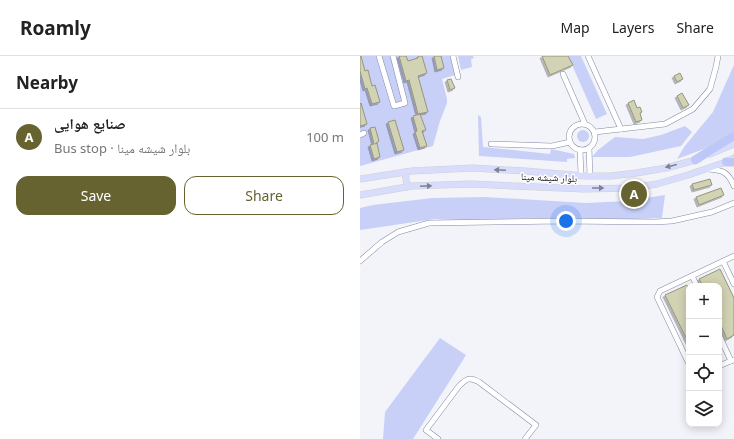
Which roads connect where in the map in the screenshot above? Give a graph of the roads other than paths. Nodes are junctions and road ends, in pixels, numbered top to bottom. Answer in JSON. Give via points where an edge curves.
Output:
{"nodes":[{"id":1,"x":379,"y":56,"type":"edge"},
{"id":2,"x":393,"y":56,"type":"edge"},
{"id":3,"x":453,"y":56,"type":"edge"},
{"id":4,"x":588,"y":56,"type":"edge"},
{"id":5,"x":718,"y":56,"type":"edge"},
{"id":6,"x":563,"y":74,"type":"dead end"},
{"id":7,"x":458,"y":77,"type":"dead end"},
{"id":8,"x":585,"y":124,"type":"junction"},
{"id":9,"x":621,"y":129,"type":"junction"},
{"id":10,"x":595,"y":132,"type":"junction"},
{"id":11,"x":734,"y":136,"type":"edge"},
{"id":12,"x":570,"y":142,"type":"junction"},
{"id":13,"x":491,"y":144,"type":"dead end"},
{"id":14,"x":734,"y":144,"type":"edge"},
{"id":15,"x":589,"y":148,"type":"junction"},
{"id":16,"x":580,"y":150,"type":"junction"},
{"id":17,"x":734,"y":158,"type":"edge"},
{"id":18,"x":695,"y":160,"type":"junction"},
{"id":19,"x":730,"y":162,"type":"edge"},
{"id":20,"x":707,"y":169,"type":"junction"},
{"id":21,"x":405,"y":172,"type":"junction"},
{"id":22,"x":581,"y":175,"type":"junction"},
{"id":23,"x":590,"y":176,"type":"junction"},
{"id":24,"x":360,"y":179,"type":"edge"},
{"id":25,"x":734,"y":186,"type":"edge"},
{"id":26,"x":407,"y":187,"type":"junction"},
{"id":27,"x":360,"y":195,"type":"edge"},
{"id":28,"x":734,"y":203,"type":"edge"},
{"id":29,"x":734,"y":256,"type":"edge"},
{"id":30,"x":360,"y":261,"type":"edge"},
{"id":31,"x":723,"y":261,"type":"junction"},
{"id":32,"x":692,"y":276,"type":"junction"},
{"id":33,"x":696,"y":283,"type":"edge"},
{"id":34,"x":734,"y":284,"type":"edge"},
{"id":35,"x":722,"y":340,"type":"edge"},
{"id":36,"x":686,"y":358,"type":"edge"},
{"id":37,"x":733,"y":360,"type":"edge"},
{"id":38,"x":722,"y":365,"type":"edge"},
{"id":39,"x":438,"y":439,"type":"edge"},
{"id":40,"x":525,"y":439,"type":"edge"}],
"edges":[{"from":1,"to":2,"type":"street","via":[[394,106],[405,103]]},
{"from":3,"to":7,"type":"street"},
{"from":4,"to":9,"type":"street"},
{"from":5,"to":9,"type":"street","via":[[710,89],[693,109],[665,124]]},
{"from":6,"to":8,"type":"street"},
{"from":8,"to":10,"type":"street"},
{"from":8,"to":12,"type":"street","via":[[577,125],[571,130]]},
{"from":9,"to":10,"type":"street"},
{"from":10,"to":15,"type":"street","via":[[595,141]]},
{"from":11,"to":18,"type":"highway"},
{"from":12,"to":13,"type":"street","via":[[552,146]]},
{"from":12,"to":16,"type":"street"},
{"from":14,"to":18,"type":"main road","name":"بلوار شیشه مینا"},
{"from":15,"to":16,"type":"street"},
{"from":15,"to":23,"type":"street"},
{"from":16,"to":22,"type":"street"},
{"from":17,"to":19,"type":"main road","name":"بلوار شیشه مینا"},
{"from":18,"to":23,"type":"main road","name":"بلوار شیشه مینا","one_way":true,"via":[[636,174]]},
{"from":19,"to":20,"type":"main road","name":"بلوار شیشه مینا"},
{"from":20,"to":25,"type":"street","via":[[724,171]]},
{"from":26,"to":20,"type":"main road","name":"بلوار شیشه مینا","one_way":true,"via":[[471,184],[631,188],[657,184]]},
{"from":22,"to":21,"type":"main road","name":"بلوار شیشه مینا","one_way":true,"via":[[473,168]]},
{"from":21,"to":24,"type":"main road","name":"بلوار شیشه مینا"},
{"from":21,"to":26,"type":"main road"},
{"from":22,"to":23,"type":"main road","name":"بلوار شیشه مینا"},
{"from":26,"to":27,"type":"main road","name":"بلوار شیشه مینا"},
{"from":28,"to":30,"type":"street","via":[[712,212],[655,222],[429,223],[398,232]]},
{"from":29,"to":31,"type":"street"},
{"from":31,"to":32,"type":"street"},
{"from":31,"to":34,"type":"street"},
{"from":32,"to":33,"type":"street"},
{"from":32,"to":36,"type":"street","via":[[660,290],[657,297]]},
{"from":35,"to":37,"type":"street"},
{"from":37,"to":38,"type":"street"},
{"from":39,"to":40,"type":"street","via":[[426,430],[459,386],[465,380],[473,378],[536,425]]}]}
